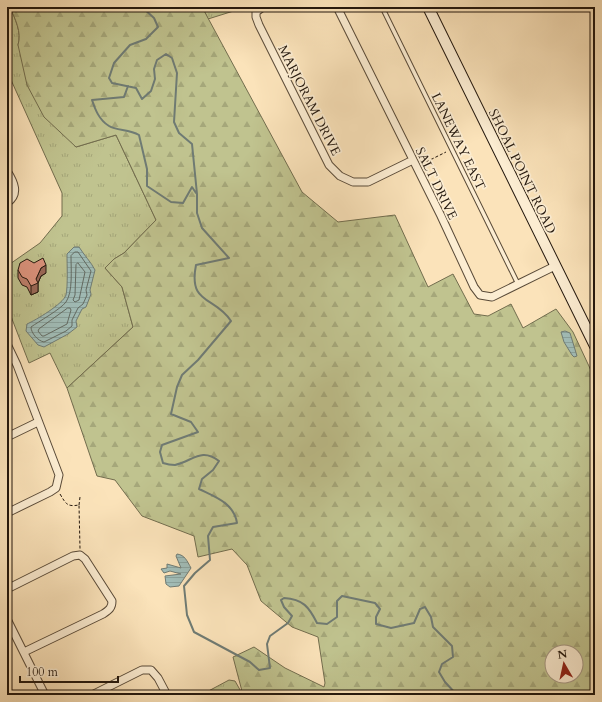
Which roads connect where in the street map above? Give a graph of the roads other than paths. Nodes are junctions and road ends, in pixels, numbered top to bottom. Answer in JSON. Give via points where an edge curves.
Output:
{"nodes":[{"id":1,"x":263,"y":7,"type":"edge"},
{"id":2,"x":337,"y":7,"type":"edge"},
{"id":3,"x":382,"y":7,"type":"edge"},
{"id":4,"x":428,"y":7,"type":"edge"},
{"id":5,"x":412,"y":160,"type":"junction"},
{"id":6,"x":7,"y":170,"type":"edge"},
{"id":7,"x":7,"y":204,"type":"edge"},
{"id":8,"x":555,"y":266,"type":"junction"},
{"id":9,"x":518,"y":284,"type":"junction"},
{"id":10,"x":7,"y":344,"type":"edge"},
{"id":11,"x":595,"y":346,"type":"edge"},
{"id":12,"x":38,"y":422,"type":"junction"},
{"id":13,"x":7,"y":437,"type":"edge"},
{"id":14,"x":7,"y":513,"type":"edge"},
{"id":15,"x":7,"y":589,"type":"edge"},
{"id":16,"x":7,"y":619,"type":"edge"},
{"id":17,"x":24,"y":652,"type":"junction"},
{"id":18,"x":45,"y":695,"type":"edge"},
{"id":19,"x":92,"y":695,"type":"edge"},
{"id":20,"x":167,"y":695,"type":"edge"}],
"edges":[{"from":1,"to":5,"type":"street","name":"MARJORAM DRIVE","via":[[256,12],[259,25],[329,164],[340,176],[353,182],[368,182]]},
{"from":2,"to":5,"type":"street","name":"SALT DRIVE"},
{"from":3,"to":9,"type":"lane","name":"LANEWAY EAST"},
{"from":4,"to":8,"type":"street","name":"SHOAL POINT ROAD"},
{"from":5,"to":9,"type":"street","name":"SALT DRIVE","via":[[480,295],[492,297]]},
{"from":6,"to":7,"type":"street","via":[[14,183],[15,195]]},
{"from":8,"to":9,"type":"street","name":"SALT DRIVE"},
{"from":8,"to":11,"type":"street","name":"SHOAL POINT ROAD"},
{"from":10,"to":12,"type":"street"},
{"from":12,"to":13,"type":"street"},
{"from":12,"to":14,"type":"street","via":[[59,475],[56,488]]},
{"from":15,"to":17,"type":"street","via":[[73,556],[80,555],[112,600],[112,606],[103,614]]},
{"from":16,"to":17,"type":"street"},
{"from":17,"to":18,"type":"street"},
{"from":19,"to":20,"type":"street","via":[[142,670],[151,670]]}]}
